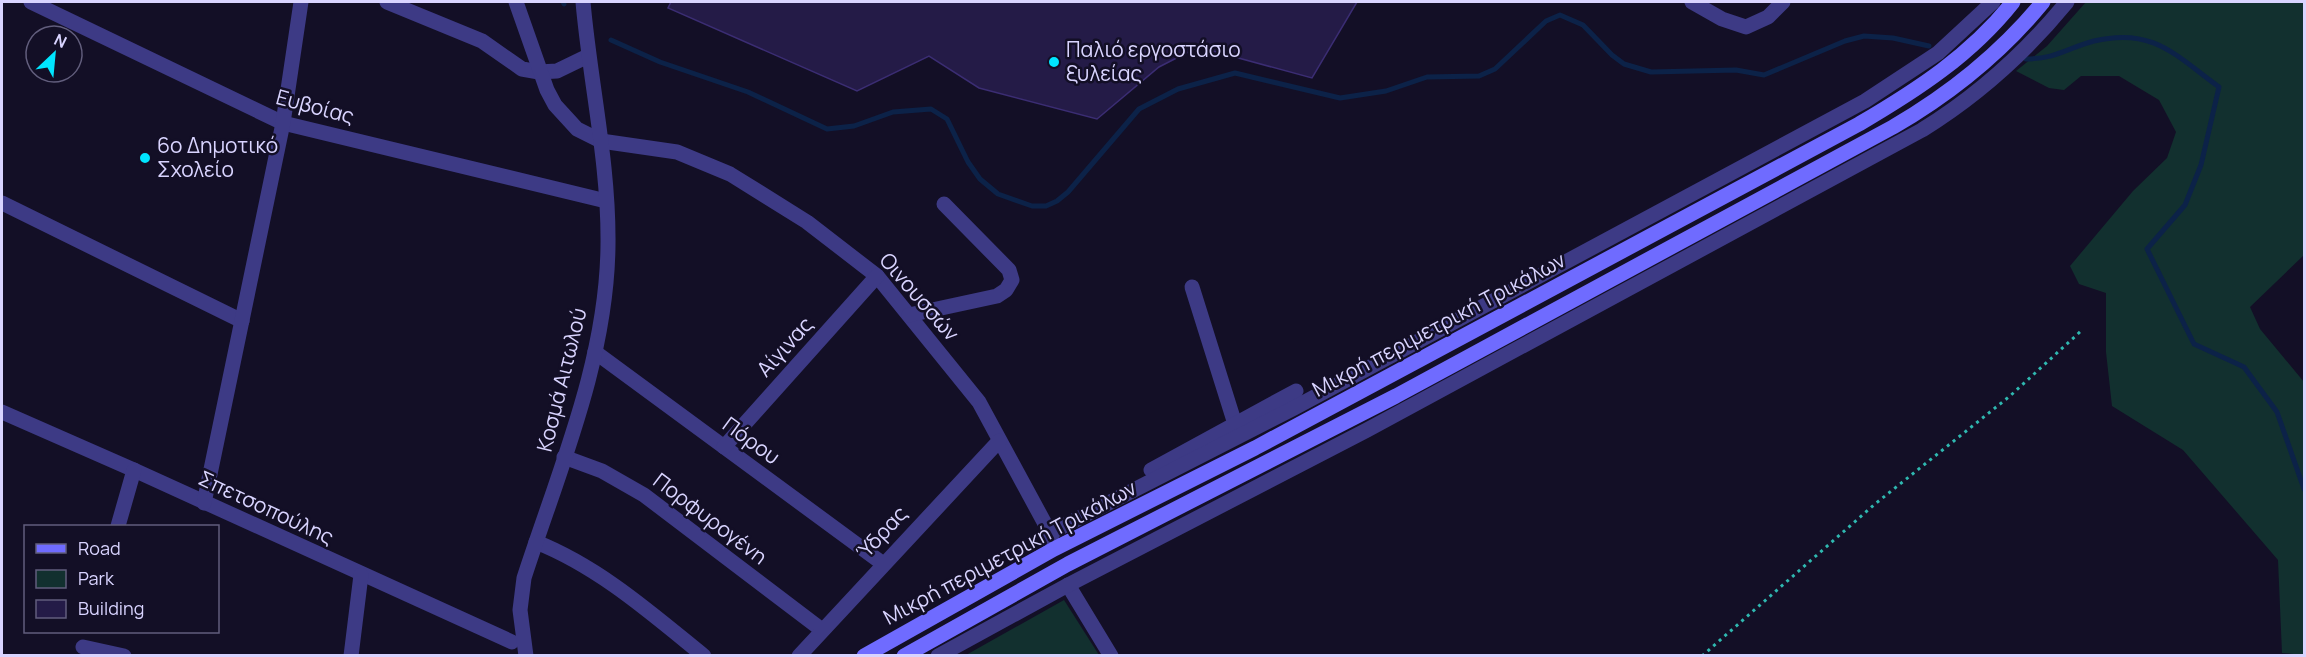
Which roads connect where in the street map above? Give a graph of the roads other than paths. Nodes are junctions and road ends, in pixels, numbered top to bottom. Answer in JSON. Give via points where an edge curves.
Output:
{"nodes":[{"id":1,"x":31,"y":2,"type":"edge"},
{"id":2,"x":301,"y":2,"type":"edge"},
{"id":3,"x":387,"y":2,"type":"edge"},
{"id":4,"x":516,"y":2,"type":"edge"},
{"id":5,"x":583,"y":2,"type":"edge"},
{"id":6,"x":1692,"y":2,"type":"edge"},
{"id":7,"x":1783,"y":2,"type":"edge"},
{"id":8,"x":1993,"y":2,"type":"edge"},
{"id":9,"x":2013,"y":2,"type":"edge"},
{"id":10,"x":2043,"y":2,"type":"edge"},
{"id":11,"x":2067,"y":2,"type":"edge"},
{"id":12,"x":588,"y":56,"type":"junction"},
{"id":13,"x":539,"y":72,"type":"junction"},
{"id":14,"x":283,"y":123,"type":"junction"},
{"id":15,"x":601,"y":141,"type":"junction"},
{"id":16,"x":606,"y":201,"type":"junction"},
{"id":17,"x":2,"y":203,"type":"edge"},
{"id":18,"x":944,"y":204,"type":"dead end"},
{"id":19,"x":877,"y":276,"type":"junction"},
{"id":20,"x":1192,"y":287,"type":"dead end"},
{"id":21,"x":909,"y":315,"type":"junction"},
{"id":22,"x":242,"y":321,"type":"junction"},
{"id":23,"x":595,"y":352,"type":"junction"},
{"id":24,"x":1296,"y":391,"type":"dead end"},
{"id":25,"x":2,"y":416,"type":"edge"},
{"id":26,"x":1235,"y":424,"type":"junction"},
{"id":27,"x":999,"y":441,"type":"junction"},
{"id":28,"x":724,"y":447,"type":"junction"},
{"id":29,"x":564,"y":457,"type":"junction"},
{"id":30,"x":134,"y":470,"type":"junction"},
{"id":31,"x":204,"y":503,"type":"junction"},
{"id":32,"x":118,"y":525,"type":"edge"},
{"id":33,"x":1049,"y":529,"type":"junction"},
{"id":34,"x":536,"y":542,"type":"junction"},
{"id":35,"x":1054,"y":549,"type":"junction"},
{"id":36,"x":882,"y":563,"type":"junction"},
{"id":37,"x":361,"y":575,"type":"junction"},
{"id":38,"x":1068,"y":585,"type":"junction"},
{"id":39,"x":822,"y":630,"type":"junction"},
{"id":40,"x":87,"y":633,"type":"edge"},
{"id":41,"x":515,"y":644,"type":"edge"},
{"id":42,"x":82,"y":651,"type":"edge"},
{"id":43,"x":124,"y":656,"type":"edge"},
{"id":44,"x":351,"y":656,"type":"edge"},
{"id":45,"x":526,"y":656,"type":"edge"},
{"id":46,"x":705,"y":656,"type":"edge"},
{"id":47,"x":799,"y":656,"type":"edge"},
{"id":48,"x":864,"y":656,"type":"edge"},
{"id":49,"x":904,"y":656,"type":"edge"},
{"id":50,"x":938,"y":656,"type":"edge"},
{"id":51,"x":1112,"y":656,"type":"edge"}],
"edges":[{"from":1,"to":14,"type":"street","name":"Ευβοίας"},
{"from":2,"to":14,"type":"street"},
{"from":3,"to":13,"type":"street","via":[[482,40],[522,69]]},
{"from":4,"to":13,"type":"street"},
{"from":5,"to":12,"type":"street","name":"Κοσμά Αιτωλού"},
{"from":6,"to":7,"type":"street","via":[[1746,27],[1768,17]]},
{"from":8,"to":33,"type":"street","via":[[1938,53],[1872,97],[1294,408]]},
{"from":9,"to":35,"type":"main road","name":"Μικρή περιμετρική Τρικάλων","via":[[1985,34],[1942,71],[1867,119],[1255,448]]},
{"from":10,"to":49,"type":"main road","name":"Μικρή περιμετρική Τρικάλων","via":[[2010,40],[1972,73],[1901,122],[1396,396],[1068,564]]},
{"from":11,"to":38,"type":"street","via":[[1999,72],[1922,130],[1367,430]]},
{"from":12,"to":13,"type":"street","via":[[557,71]]},
{"from":12,"to":15,"type":"street","name":"Κοσμά Αιτωλού"},
{"from":13,"to":15,"type":"street","via":[[555,105],[570,122]]},
{"from":14,"to":16,"type":"street","name":"Ευβοίας"},
{"from":14,"to":22,"type":"street"},
{"from":15,"to":16,"type":"street","name":"Κοσμά Αιτωλού"},
{"from":15,"to":19,"type":"street","name":"Οινουσσών","via":[[677,152],[730,174],[807,222]]},
{"from":16,"to":23,"type":"street","name":"Κοσμά Αιτωλού","via":[[608,245]]},
{"from":17,"to":22,"type":"street"},
{"from":18,"to":21,"type":"street","via":[[1010,270],[1010,286],[998,296]]},
{"from":19,"to":21,"type":"street","name":"Οινουσσών"},
{"from":19,"to":28,"type":"street","name":"Αίγινας"},
{"from":20,"to":26,"type":"street"},
{"from":21,"to":27,"type":"street","name":"Οινουσσών","via":[[979,402]]},
{"from":22,"to":31,"type":"street"},
{"from":23,"to":28,"type":"street","name":"Πόρου"},
{"from":23,"to":29,"type":"street","name":"Κοσμά Αιτωλού"},
{"from":24,"to":26,"type":"street"},
{"from":25,"to":30,"type":"street","name":"Σπετσοπούλης"},
{"from":26,"to":33,"type":"street"},
{"from":27,"to":33,"type":"street","name":"Οινουσσών"},
{"from":27,"to":36,"type":"street","name":"Ύδρας"},
{"from":28,"to":36,"type":"street","name":"Πόρου"},
{"from":29,"to":34,"type":"street","name":"Κοσμά Αιτωλού"},
{"from":29,"to":39,"type":"street","name":"Πορφυρογένη","via":[[602,471],[644,495]]},
{"from":30,"to":31,"type":"street","name":"Σπετσοπούλης"},
{"from":30,"to":32,"type":"street"},
{"from":31,"to":37,"type":"street","name":"Σπετσοπούλης"},
{"from":33,"to":35,"type":"street","name":"Οινουσσών"},
{"from":34,"to":41,"type":"street","name":"Κοσμά Αιτωλού","via":[[521,594]]},
{"from":34,"to":46,"type":"street","via":[[600,575]]},
{"from":35,"to":48,"type":"main road","name":"Μικρή περιμετρική Τρικάλων"},
{"from":36,"to":39,"type":"street","name":"Ύδρας"},
{"from":37,"to":41,"type":"street","name":"Σπετσοπούλης"},
{"from":37,"to":44,"type":"street"},
{"from":38,"to":50,"type":"street"},
{"from":38,"to":51,"type":"street"},
{"from":39,"to":47,"type":"street","name":"Ύδρας"},
{"from":40,"to":42,"type":"street"},
{"from":41,"to":45,"type":"street","name":"Κοσμά Αιτωλού"},
{"from":42,"to":43,"type":"street"}]}
